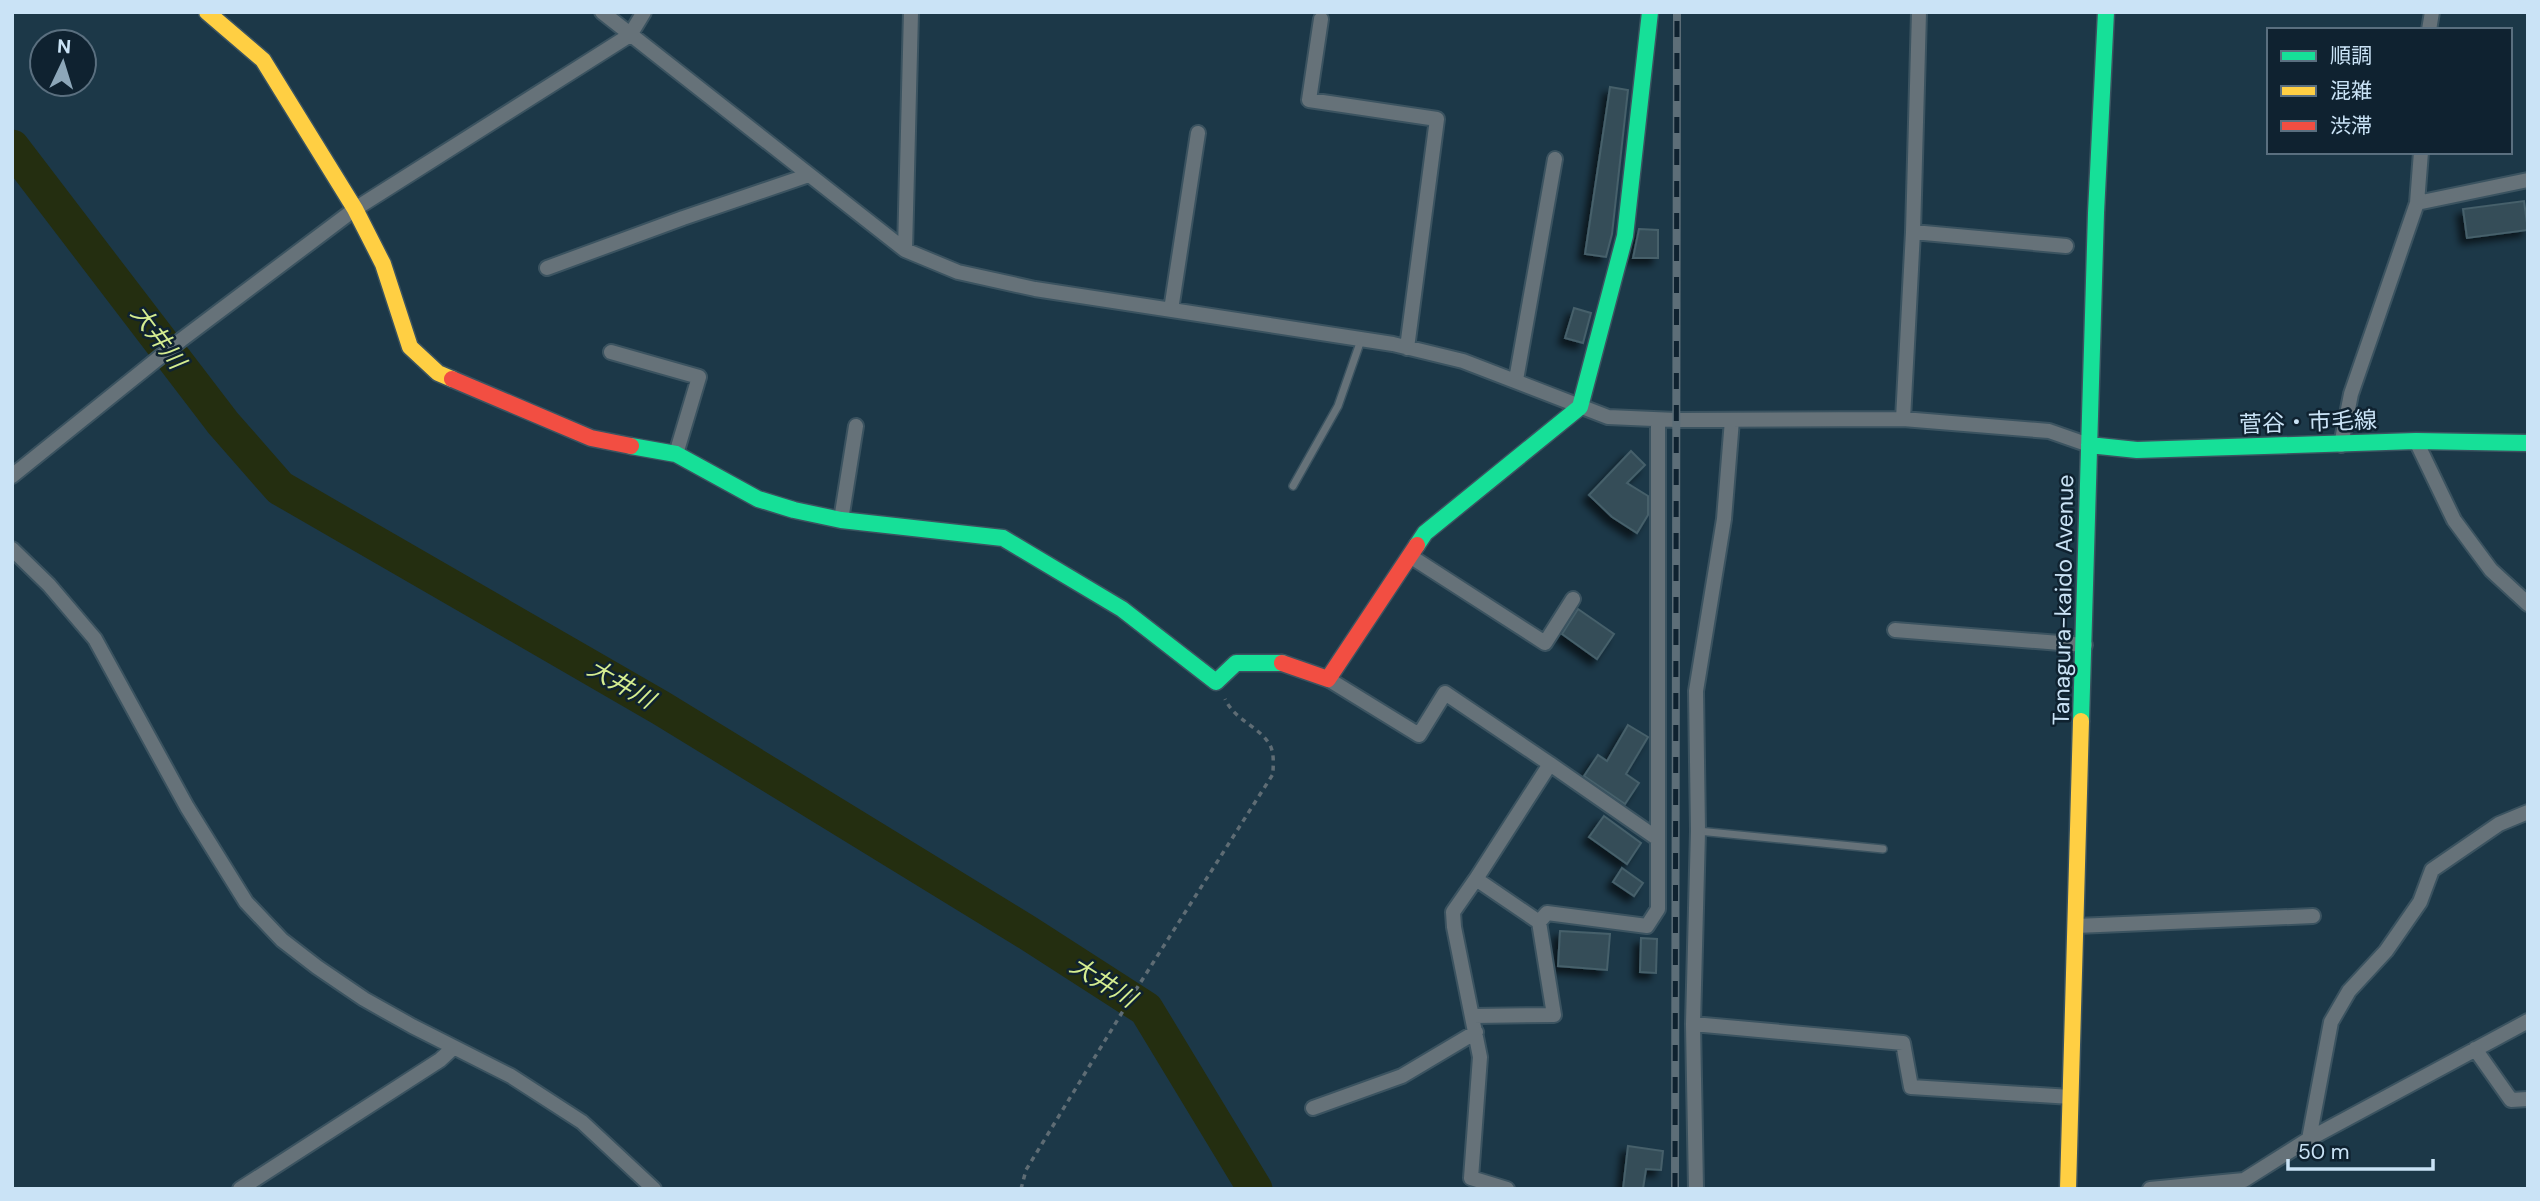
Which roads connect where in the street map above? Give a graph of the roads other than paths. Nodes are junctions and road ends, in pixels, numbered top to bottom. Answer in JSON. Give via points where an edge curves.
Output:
{"nodes":[{"id":1,"x":207,"y":12,"type":"edge"},
{"id":2,"x":602,"y":12,"type":"edge"},
{"id":3,"x":644,"y":12,"type":"edge"},
{"id":4,"x":911,"y":12,"type":"edge"},
{"id":5,"x":1650,"y":12,"type":"edge"},
{"id":6,"x":1919,"y":12,"type":"edge"},
{"id":7,"x":2106,"y":12,"type":"edge"},
{"id":8,"x":1321,"y":19,"type":"dead end"},
{"id":9,"x":630,"y":35,"type":"junction"},
{"id":10,"x":1198,"y":133,"type":"dead end"},
{"id":11,"x":2421,"y":154,"type":"edge"},
{"id":12,"x":1555,"y":159,"type":"dead end"},
{"id":13,"x":809,"y":175,"type":"junction"},
{"id":14,"x":2528,"y":180,"type":"edge"},
{"id":15,"x":2417,"y":204,"type":"junction"},
{"id":16,"x":355,"y":209,"type":"junction"},
{"id":17,"x":1913,"y":232,"type":"junction"},
{"id":18,"x":2066,"y":246,"type":"dead end"},
{"id":19,"x":905,"y":250,"type":"junction"},
{"id":20,"x":547,"y":268,"type":"dead end"},
{"id":21,"x":1171,"y":310,"type":"junction"},
{"id":22,"x":1361,"y":340,"type":"junction"},
{"id":23,"x":1407,"y":348,"type":"junction"},
{"id":24,"x":611,"y":352,"type":"dead end"},
{"id":25,"x":1516,"y":380,"type":"junction"},
{"id":26,"x":1580,"y":407,"type":"junction"},
{"id":27,"x":1658,"y":419,"type":"junction"},
{"id":28,"x":1903,"y":419,"type":"junction"},
{"id":29,"x":1732,"y":420,"type":"junction"},
{"id":30,"x":856,"y":426,"type":"dead end"},
{"id":31,"x":2416,"y":441,"type":"junction"},
{"id":32,"x":2528,"y":443,"type":"edge"},
{"id":33,"x":2089,"y":444,"type":"junction"},
{"id":34,"x":2341,"y":445,"type":"junction"},
{"id":35,"x":676,"y":454,"type":"junction"},
{"id":36,"x":12,"y":476,"type":"edge"},
{"id":37,"x":1293,"y":486,"type":"dead end"},
{"id":38,"x":841,"y":520,"type":"junction"},
{"id":39,"x":12,"y":549,"type":"edge"},
{"id":40,"x":1410,"y":556,"type":"junction"},
{"id":41,"x":1573,"y":599,"type":"dead end"},
{"id":42,"x":2528,"y":604,"type":"edge"},
{"id":43,"x":1895,"y":630,"type":"dead end"},
{"id":44,"x":2085,"y":645,"type":"junction"},
{"id":45,"x":1328,"y":679,"type":"junction"},
{"id":46,"x":1550,"y":764,"type":"junction"},
{"id":47,"x":2528,"y":812,"type":"edge"},
{"id":48,"x":1698,"y":831,"type":"junction"},
{"id":49,"x":1658,"y":839,"type":"junction"},
{"id":50,"x":1883,"y":849,"type":"dead end"},
{"id":51,"x":1476,"y":880,"type":"junction"},
{"id":52,"x":2313,"y":916,"type":"dead end"},
{"id":53,"x":1539,"y":922,"type":"junction"},
{"id":54,"x":2077,"y":926,"type":"junction"},
{"id":55,"x":1473,"y":1016,"type":"junction"},
{"id":56,"x":2528,"y":1021,"type":"edge"},
{"id":57,"x":1693,"y":1024,"type":"junction"},
{"id":58,"x":1476,"y":1031,"type":"junction"},
{"id":59,"x":453,"y":1048,"type":"junction"},
{"id":60,"x":2475,"y":1049,"type":"junction"},
{"id":61,"x":2071,"y":1097,"type":"junction"},
{"id":62,"x":2528,"y":1099,"type":"edge"},
{"id":63,"x":1313,"y":1108,"type":"dead end"},
{"id":64,"x":2309,"y":1139,"type":"junction"},
{"id":65,"x":240,"y":1189,"type":"edge"},
{"id":66,"x":654,"y":1189,"type":"edge"},
{"id":67,"x":1507,"y":1189,"type":"edge"},
{"id":68,"x":1696,"y":1189,"type":"edge"},
{"id":69,"x":2068,"y":1189,"type":"edge"},
{"id":70,"x":2150,"y":1189,"type":"edge"}],
"edges":[{"from":1,"to":16,"type":"street","via":[[263,60]]},
{"from":2,"to":9,"type":"street"},
{"from":3,"to":9,"type":"street"},
{"from":4,"to":19,"type":"street"},
{"from":5,"to":26,"type":"street","via":[[1625,236]]},
{"from":6,"to":17,"type":"street"},
{"from":7,"to":33,"type":"street","name":"Tanagura-kaido Avenue"},
{"from":8,"to":23,"type":"street","via":[[1309,100],[1437,119]]},
{"from":9,"to":13,"type":"street"},
{"from":9,"to":16,"type":"street"},
{"from":10,"to":21,"type":"street"},
{"from":11,"to":15,"type":"street"},
{"from":12,"to":25,"type":"street"},
{"from":13,"to":19,"type":"street"},
{"from":13,"to":20,"type":"street"},
{"from":14,"to":15,"type":"street"},
{"from":15,"to":34,"type":"street","via":[[2351,394]]},
{"from":16,"to":35,"type":"street","via":[[383,264],[410,347],[438,373],[592,438]]},
{"from":16,"to":36,"type":"street","via":[[181,340]]},
{"from":17,"to":18,"type":"street"},
{"from":17,"to":28,"type":"street"},
{"from":19,"to":21,"type":"street","via":[[958,272]]},
{"from":21,"to":22,"type":"street"},
{"from":22,"to":23,"type":"street"},
{"from":22,"to":37,"type":"lane","via":[[1338,406]]},
{"from":23,"to":25,"type":"street","via":[[1463,360]]},
{"from":24,"to":35,"type":"street","via":[[699,377]]},
{"from":25,"to":26,"type":"street"},
{"from":26,"to":27,"type":"street","via":[[1608,417]]},
{"from":26,"to":40,"type":"street","via":[[1425,533]]},
{"from":27,"to":29,"type":"street"},
{"from":27,"to":49,"type":"street"},
{"from":28,"to":29,"type":"street"},
{"from":28,"to":33,"type":"street","via":[[2049,431]]},
{"from":29,"to":48,"type":"street","via":[[1724,519],[1696,691]]},
{"from":30,"to":38,"type":"street"},
{"from":31,"to":32,"type":"street","name":"菅谷・市毛線"},
{"from":31,"to":34,"type":"street","name":"菅谷・市毛線"},
{"from":31,"to":42,"type":"street","via":[[2454,520],[2491,570]]},
{"from":33,"to":34,"type":"street","name":"菅谷・市毛線","via":[[2137,450]]},
{"from":33,"to":44,"type":"street","name":"Tanagura-kaido Avenue"},
{"from":35,"to":38,"type":"street","via":[[758,499]]},
{"from":38,"to":45,"type":"street","via":[[1003,538],[1122,610],[1216,682],[1236,663],[1278,662]]},
{"from":39,"to":59,"type":"street","via":[[95,639],[187,807],[246,902],[282,940],[317,967]]},
{"from":40,"to":41,"type":"street","via":[[1545,643]]},
{"from":40,"to":45,"type":"street"},
{"from":43,"to":44,"type":"street"},
{"from":44,"to":54,"type":"street","name":"Tanagura-kaido Avenue"},
{"from":45,"to":46,"type":"street","via":[[1419,735],[1445,693]]},
{"from":46,"to":49,"type":"street"},
{"from":46,"to":51,"type":"street"},
{"from":47,"to":64,"type":"street","via":[[2499,824],[2432,870],[2420,902],[2349,991],[2331,1023]]},
{"from":48,"to":50,"type":"lane"},
{"from":48,"to":57,"type":"street"},
{"from":49,"to":53,"type":"street","via":[[1658,909],[1647,926],[1547,913]]},
{"from":51,"to":53,"type":"street"},
{"from":51,"to":55,"type":"street","via":[[1453,912]]},
{"from":52,"to":54,"type":"street"},
{"from":53,"to":55,"type":"street","via":[[1554,1015]]},
{"from":54,"to":61,"type":"street","name":"Tanagura-kaido Avenue"},
{"from":55,"to":58,"type":"street"},
{"from":56,"to":60,"type":"street"},
{"from":57,"to":61,"type":"street","via":[[1903,1043],[1911,1087]]},
{"from":57,"to":68,"type":"street"},
{"from":58,"to":63,"type":"street","via":[[1402,1076]]},
{"from":58,"to":67,"type":"street","via":[[1480,1057],[1471,1178]]},
{"from":59,"to":65,"type":"street"},
{"from":59,"to":66,"type":"street","via":[[511,1076],[582,1122]]},
{"from":60,"to":62,"type":"street","via":[[2511,1100]]},
{"from":60,"to":64,"type":"street"},
{"from":61,"to":69,"type":"street","name":"Tanagura-kaido Avenue"},
{"from":64,"to":70,"type":"street","via":[[2244,1180]]}]}
